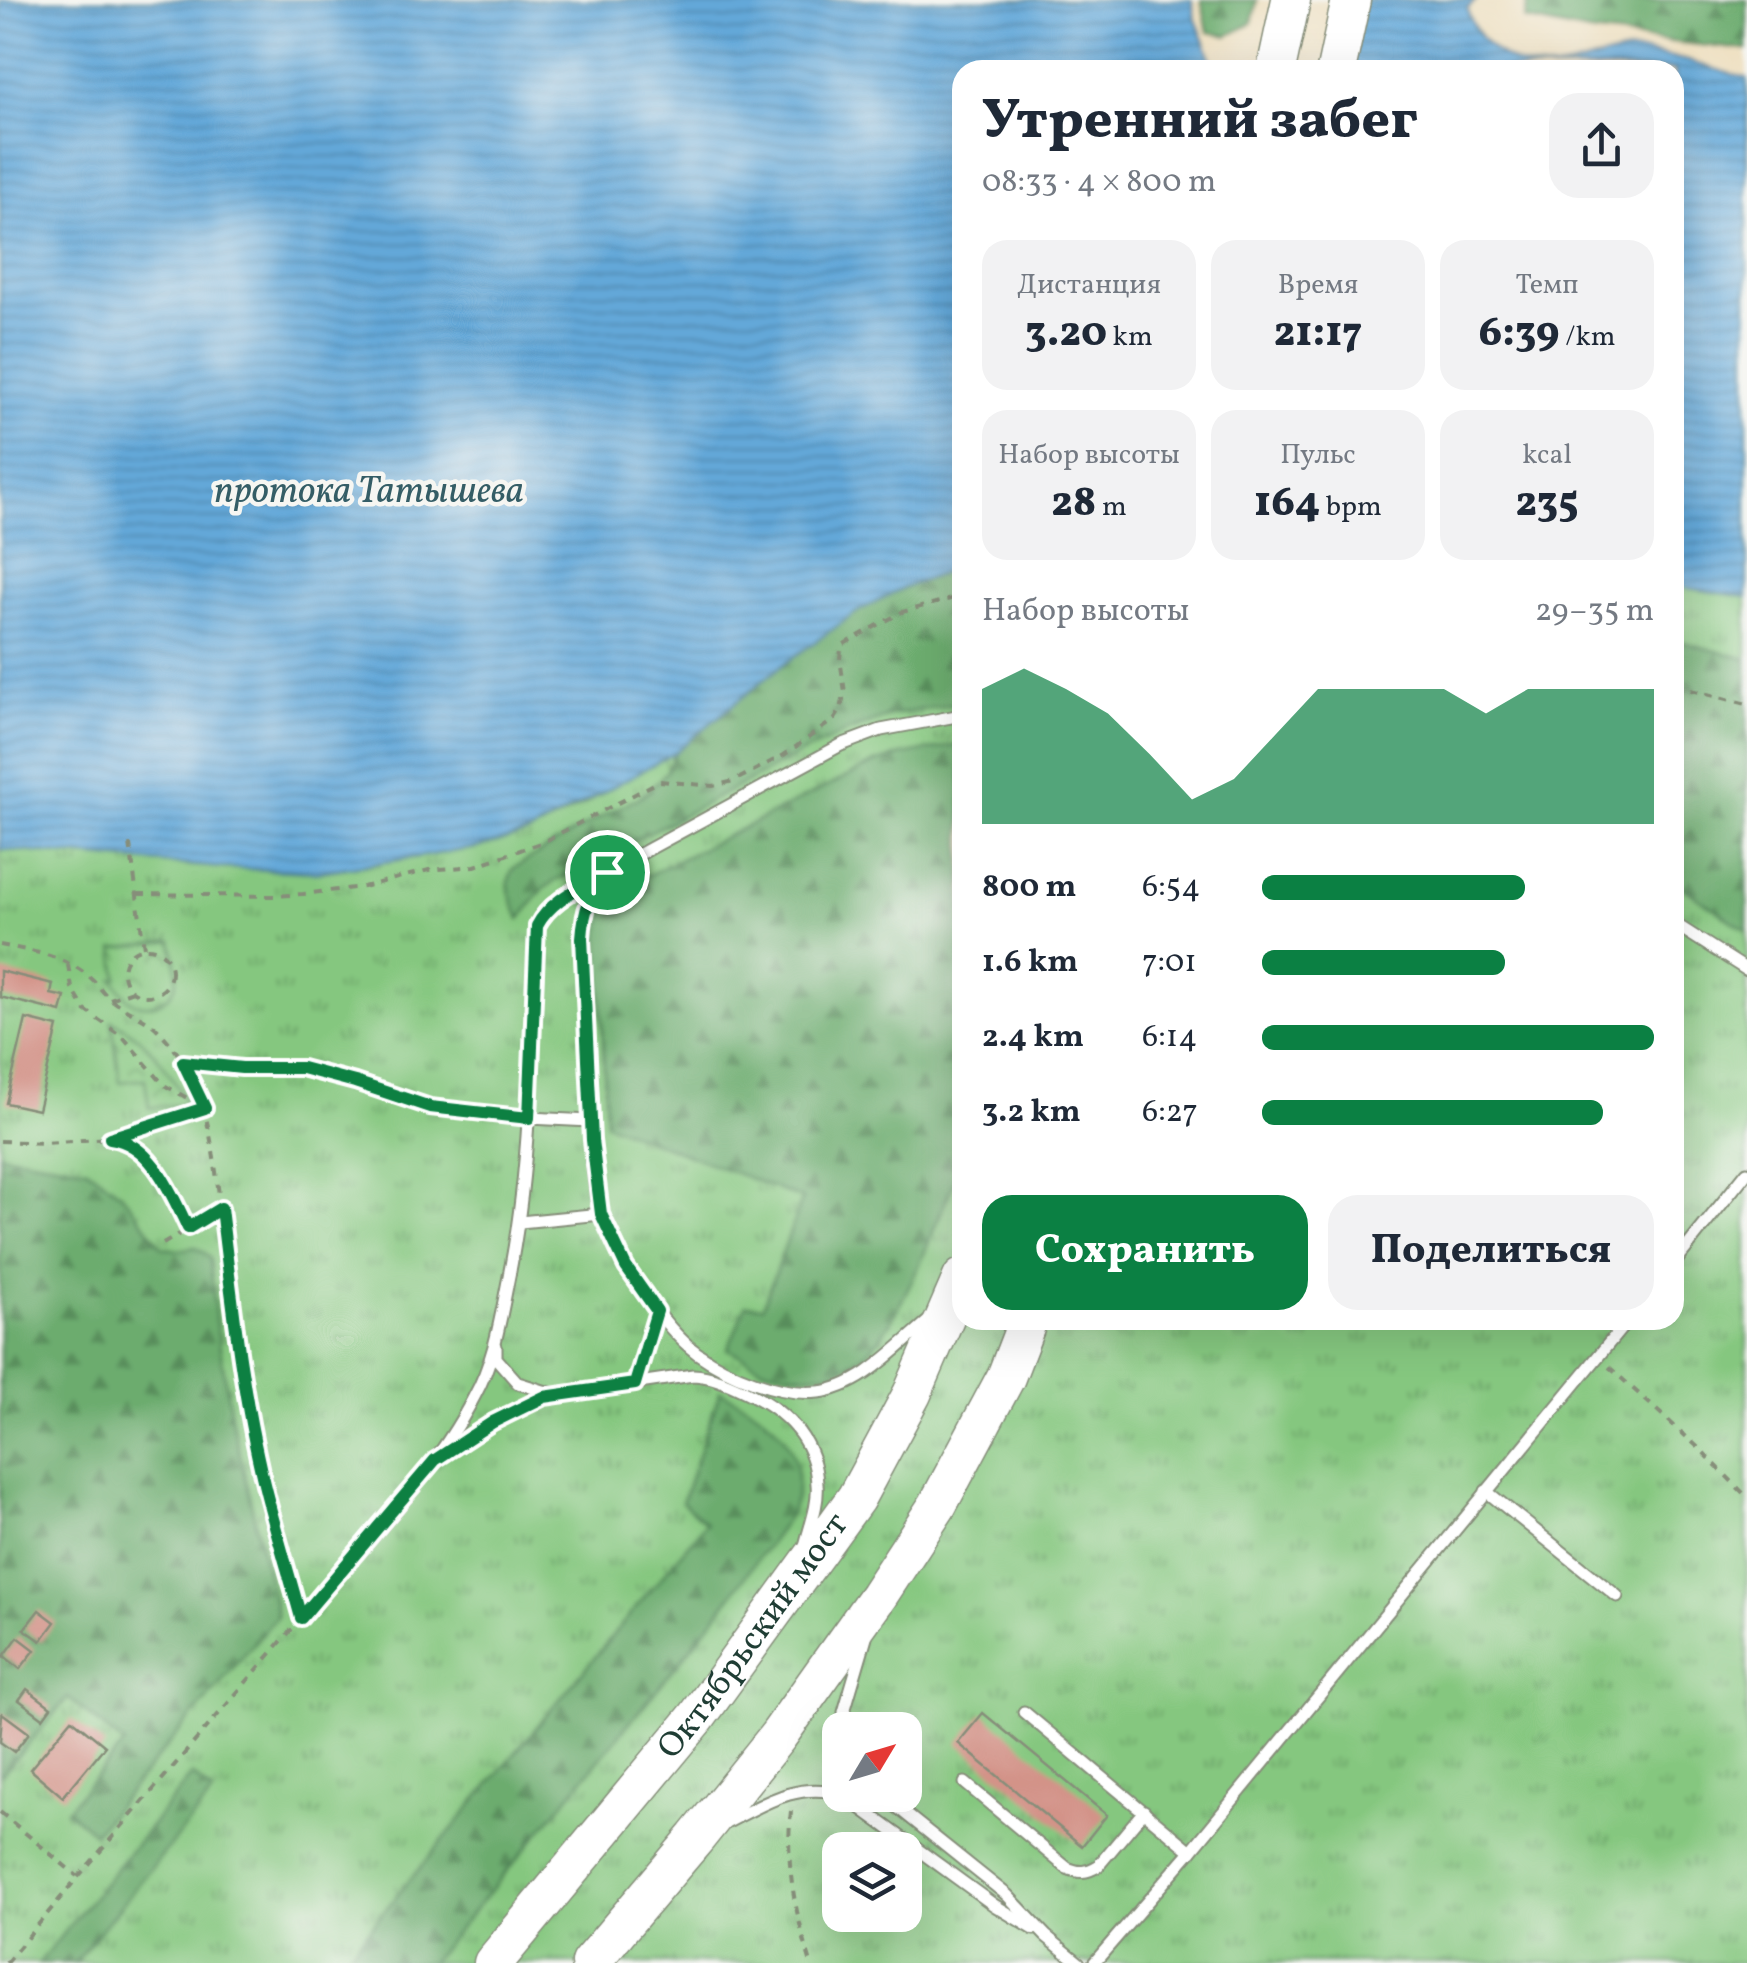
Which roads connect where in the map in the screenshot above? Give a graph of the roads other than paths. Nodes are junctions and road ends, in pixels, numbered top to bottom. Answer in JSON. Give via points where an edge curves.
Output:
{"nodes":[{"id":1,"x":1290,"y":0,"type":"edge"},
{"id":2,"x":1351,"y":0,"type":"edge"},
{"id":3,"x":1278,"y":60,"type":"edge"},
{"id":4,"x":1338,"y":60,"type":"edge"},
{"id":5,"x":952,"y":717,"type":"edge"},
{"id":6,"x":607,"y":872,"type":"junction"},
{"id":7,"x":1684,"y":930,"type":"edge"},
{"id":8,"x":1747,"y":970,"type":"edge"},
{"id":9,"x":529,"y":1118,"type":"junction"},
{"id":10,"x":591,"y":1121,"type":"junction"},
{"id":11,"x":1747,"y":1172,"type":"edge"},
{"id":12,"x":601,"y":1214,"type":"junction"},
{"id":13,"x":520,"y":1222,"type":"junction"},
{"id":14,"x":1684,"y":1251,"type":"edge"},
{"id":15,"x":952,"y":1294,"type":"edge"},
{"id":16,"x":952,"y":1303,"type":"edge"},
{"id":17,"x":657,"y":1311,"type":"junction"},
{"id":18,"x":1024,"y":1330,"type":"edge"},
{"id":19,"x":1620,"y":1330,"type":"edge"},
{"id":20,"x":496,"y":1342,"type":"junction"},
{"id":21,"x":635,"y":1384,"type":"junction"},
{"id":22,"x":555,"y":1394,"type":"junction"},
{"id":23,"x":435,"y":1460,"type":"junction"},
{"id":24,"x":1486,"y":1491,"type":"junction"},
{"id":25,"x":796,"y":1584,"type":"junction"},
{"id":26,"x":878,"y":1596,"type":"junction"},
{"id":27,"x":1618,"y":1596,"type":"dead end"},
{"id":28,"x":301,"y":1618,"type":"road end"},
{"id":29,"x":844,"y":1712,"type":"edge"},
{"id":30,"x":1024,"y":1712,"type":"dead end"},
{"id":31,"x":964,"y":1784,"type":"dead end"},
{"id":32,"x":822,"y":1790,"type":"edge"},
{"id":33,"x":1144,"y":1811,"type":"junction"},
{"id":34,"x":867,"y":1812,"type":"edge"},
{"id":35,"x":903,"y":1812,"type":"edge"},
{"id":36,"x":696,"y":1838,"type":"junction"},
{"id":37,"x":1191,"y":1851,"type":"junction"},
{"id":38,"x":1046,"y":1936,"type":"junction"},
{"id":39,"x":493,"y":1963,"type":"edge"},
{"id":40,"x":590,"y":1963,"type":"edge"},
{"id":41,"x":1079,"y":1963,"type":"edge"},
{"id":42,"x":1094,"y":1963,"type":"edge"}],
"edges":[{"from":1,"to":3,"type":"main road"},
{"from":2,"to":4,"type":"main road"},
{"from":5,"to":6,"type":"lane","via":[[841,745]]},
{"from":6,"to":9,"type":"lane","via":[[552,906],[537,926]]},
{"from":6,"to":10,"type":"lane","via":[[583,915]]},
{"from":7,"to":8,"type":"lane"},
{"from":9,"to":10,"type":"lane"},
{"from":9,"to":13,"type":"lane"},
{"from":10,"to":12,"type":"lane"},
{"from":11,"to":14,"type":"lane"},
{"from":12,"to":13,"type":"lane"},
{"from":12,"to":17,"type":"lane"},
{"from":13,"to":20,"type":"lane"},
{"from":15,"to":17,"type":"lane","via":[[857,1378],[819,1392],[762,1385],[740,1375],[696,1352]]},
{"from":16,"to":25,"type":"main road","name":"Октябрьский мост","via":[[856,1498]]},
{"from":17,"to":21,"type":"lane"},
{"from":18,"to":26,"type":"main road","name":"Октябрьский мост","via":[[946,1490]]},
{"from":19,"to":24,"type":"lane"},
{"from":20,"to":22,"type":"lane","via":[[496,1358],[518,1383]]},
{"from":20,"to":23,"type":"lane","via":[[474,1399]]},
{"from":21,"to":22,"type":"lane"},
{"from":21,"to":25,"type":"lane","via":[[707,1376],[760,1398],[788,1419],[818,1486]]},
{"from":22,"to":23,"type":"lane","via":[[493,1422]]},
{"from":23,"to":28,"type":"lane"},
{"from":24,"to":27,"type":"lane"},
{"from":24,"to":37,"type":"lane"},
{"from":25,"to":39,"type":"main road","name":"Октябрьский мост","via":[[697,1717]]},
{"from":26,"to":29,"type":"lane"},
{"from":26,"to":36,"type":"main road","name":"Октябрьский мост"},
{"from":30,"to":33,"type":"lane"},
{"from":31,"to":33,"type":"lane","via":[[1078,1872],[1098,1866]]},
{"from":32,"to":36,"type":"lane","via":[[777,1798]]},
{"from":33,"to":37,"type":"lane"},
{"from":34,"to":38,"type":"lane"},
{"from":35,"to":38,"type":"lane","via":[[1007,1895]]},
{"from":36,"to":40,"type":"main road","name":"Октябрьский мост"},
{"from":37,"to":42,"type":"lane"},
{"from":38,"to":41,"type":"lane"}]}
